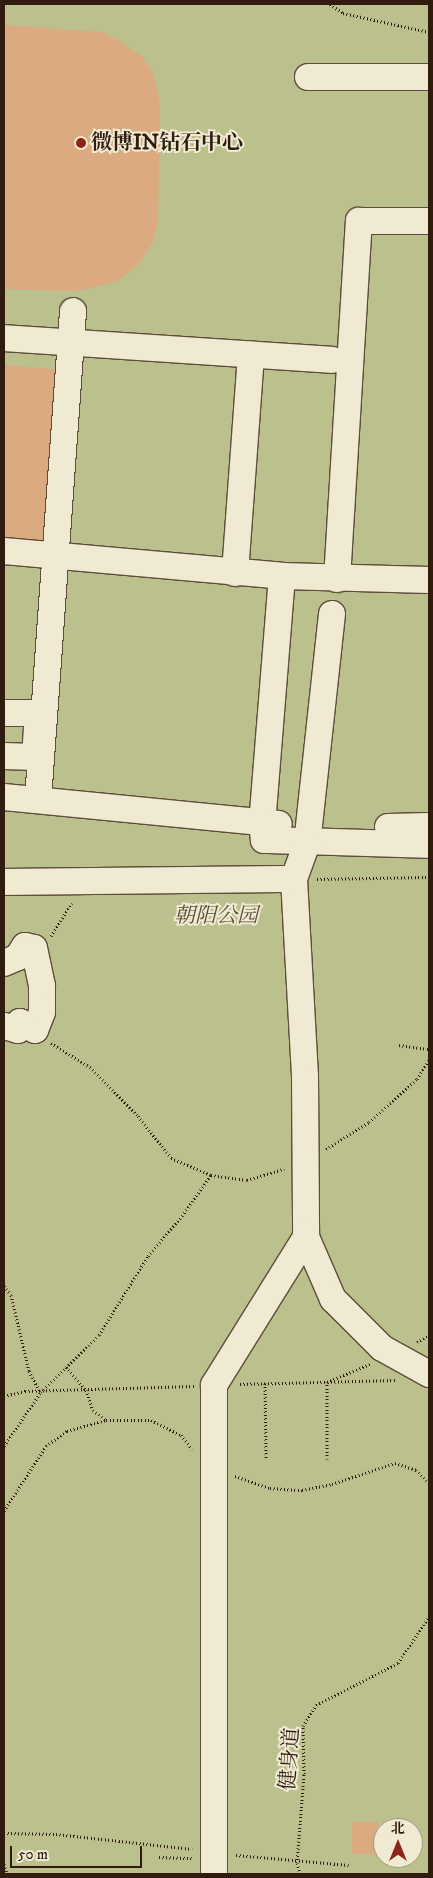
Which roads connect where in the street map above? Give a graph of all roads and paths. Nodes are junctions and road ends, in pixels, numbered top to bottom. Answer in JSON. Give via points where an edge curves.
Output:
{"nodes":[{"id":1,"x":330,"y":4,"type":"edge"},
{"id":2,"x":429,"y":32,"type":"edge"},
{"id":3,"x":308,"y":77,"type":"dead end"},
{"id":4,"x":429,"y":77,"type":"edge"},
{"id":5,"x":429,"y":221,"type":"edge"},
{"id":6,"x":74,"y":311,"type":"dead end"},
{"id":7,"x":4,"y":338,"type":"edge"},
{"id":8,"x":72,"y":343,"type":"junction"},
{"id":9,"x":251,"y":355,"type":"junction"},
{"id":10,"x":332,"y":360,"type":"dead end"},
{"id":11,"x":4,"y":551,"type":"edge"},
{"id":12,"x":56,"y":555,"type":"junction"},
{"id":13,"x":235,"y":573,"type":"junction"},
{"id":14,"x":282,"y":576,"type":"junction"},
{"id":15,"x":336,"y":579,"type":"junction"},
{"id":16,"x":429,"y":580,"type":"edge"},
{"id":17,"x":332,"y":614,"type":"dead end"},
{"id":18,"x":4,"y":713,"type":"edge"},
{"id":19,"x":4,"y":756,"type":"edge"},
{"id":20,"x":4,"y":797,"type":"edge"},
{"id":21,"x":38,"y":800,"type":"junction"},
{"id":22,"x":262,"y":822,"type":"junction"},
{"id":23,"x":429,"y":826,"type":"edge"},
{"id":24,"x":307,"y":835,"type":"junction"},
{"id":25,"x":429,"y":845,"type":"edge"},
{"id":26,"x":429,"y":877,"type":"edge"},
{"id":27,"x":294,"y":879,"type":"junction"},
{"id":28,"x":92,"y":880,"type":"junction"},
{"id":29,"x":4,"y":882,"type":"edge"},
{"id":30,"x":4,"y":963,"type":"edge"},
{"id":31,"x":37,"y":968,"type":"junction"},
{"id":32,"x":12,"y":1024,"type":"edge"},
{"id":33,"x":399,"y":1044,"type":"dead end"},
{"id":34,"x":429,"y":1049,"type":"edge"},
{"id":35,"x":429,"y":1060,"type":"edge"},
{"id":36,"x":303,"y":1163,"type":"junction"},
{"id":37,"x":212,"y":1175,"type":"junction"},
{"id":38,"x":306,"y":1237,"type":"junction"},
{"id":39,"x":4,"y":1286,"type":"edge"},
{"id":40,"x":429,"y":1335,"type":"edge"},
{"id":41,"x":393,"y":1355,"type":"junction"},
{"id":42,"x":66,"y":1367,"type":"junction"},
{"id":43,"x":429,"y":1374,"type":"edge"},
{"id":44,"x":265,"y":1383,"type":"dead end"},
{"id":45,"x":41,"y":1392,"type":"junction"},
{"id":46,"x":4,"y":1396,"type":"edge"},
{"id":47,"x":106,"y":1420,"type":"dead end"},
{"id":48,"x":4,"y":1446,"type":"edge"},
{"id":49,"x":266,"y":1458,"type":"dead end"},
{"id":50,"x":327,"y":1459,"type":"dead end"},
{"id":51,"x":429,"y":1618,"type":"edge"},
{"id":52,"x":4,"y":1833,"type":"edge"},
{"id":53,"x":159,"y":1857,"type":"dead end"},
{"id":54,"x":214,"y":1861,"type":"edge"},
{"id":55,"x":297,"y":1863,"type":"junction"},
{"id":56,"x":4,"y":1864,"type":"edge"},
{"id":57,"x":349,"y":1865,"type":"dead end"},
{"id":58,"x":7,"y":1874,"type":"edge"},
{"id":59,"x":300,"y":1874,"type":"edge"}],
"edges":[{"from":1,"to":2,"type":"path","via":[[343,13]]},
{"from":3,"to":4,"type":"street"},
{"from":5,"to":15,"type":"street","via":[[359,221]]},
{"from":6,"to":8,"type":"street"},
{"from":7,"to":8,"type":"street"},
{"from":8,"to":9,"type":"street"},
{"from":8,"to":12,"type":"street"},
{"from":9,"to":10,"type":"street"},
{"from":9,"to":13,"type":"street"},
{"from":11,"to":12,"type":"street"},
{"from":12,"to":13,"type":"street","via":[[105,572]]},
{"from":12,"to":21,"type":"street"},
{"from":13,"to":14,"type":"street"},
{"from":14,"to":15,"type":"street"},
{"from":14,"to":22,"type":"street"},
{"from":15,"to":16,"type":"street"},
{"from":17,"to":24,"type":"street"},
{"from":18,"to":19,"type":"street","via":[[38,713],[36,757]]},
{"from":20,"to":21,"type":"street"},
{"from":21,"to":22,"type":"street"},
{"from":22,"to":24,"type":"street"},
{"from":23,"to":24,"type":"street"},
{"from":24,"to":25,"type":"street"},
{"from":24,"to":27,"type":"street"},
{"from":26,"to":27,"type":"path"},
{"from":27,"to":28,"type":"street"},
{"from":27,"to":36,"type":"street","via":[[305,1077]]},
{"from":28,"to":29,"type":"street"},
{"from":28,"to":31,"type":"path","via":[[51,936]]},
{"from":30,"to":31,"type":"street","via":[[18,957],[25,946],[34,948]]},
{"from":31,"to":32,"type":"street","via":[[42,986],[42,1012],[35,1030]]},
{"from":32,"to":37,"type":"path","via":[[90,1068],[138,1116],[171,1158]]},
{"from":33,"to":34,"type":"path"},
{"from":35,"to":36,"type":"path","via":[[417,1079],[369,1122]]},
{"from":36,"to":37,"type":"path","via":[[247,1180]]},
{"from":36,"to":38,"type":"street"},
{"from":37,"to":42,"type":"path","via":[[148,1256],[99,1335]]},
{"from":38,"to":41,"type":"street","via":[[333,1299]]},
{"from":38,"to":54,"type":"street","via":[[214,1386]]},
{"from":39,"to":45,"type":"path","via":[[11,1295],[29,1371]]},
{"from":40,"to":41,"type":"path"},
{"from":41,"to":43,"type":"street"},
{"from":41,"to":50,"type":"path","via":[[327,1382]]},
{"from":42,"to":45,"type":"path"},
{"from":42,"to":47,"type":"path","via":[[86,1390],[93,1410]]},
{"from":44,"to":49,"type":"path"},
{"from":45,"to":46,"type":"path"},
{"from":45,"to":48,"type":"path"},
{"from":51,"to":55,"type":"path","name":"健身道","via":[[398,1664],[316,1705],[303,1726],[304,1774]]},
{"from":52,"to":54,"type":"path","via":[[56,1834]]},
{"from":53,"to":54,"type":"path"},
{"from":54,"to":55,"type":"path"},
{"from":55,"to":57,"type":"path"},
{"from":55,"to":59,"type":"path","name":"健身道"},
{"from":56,"to":58,"type":"path"}]}
